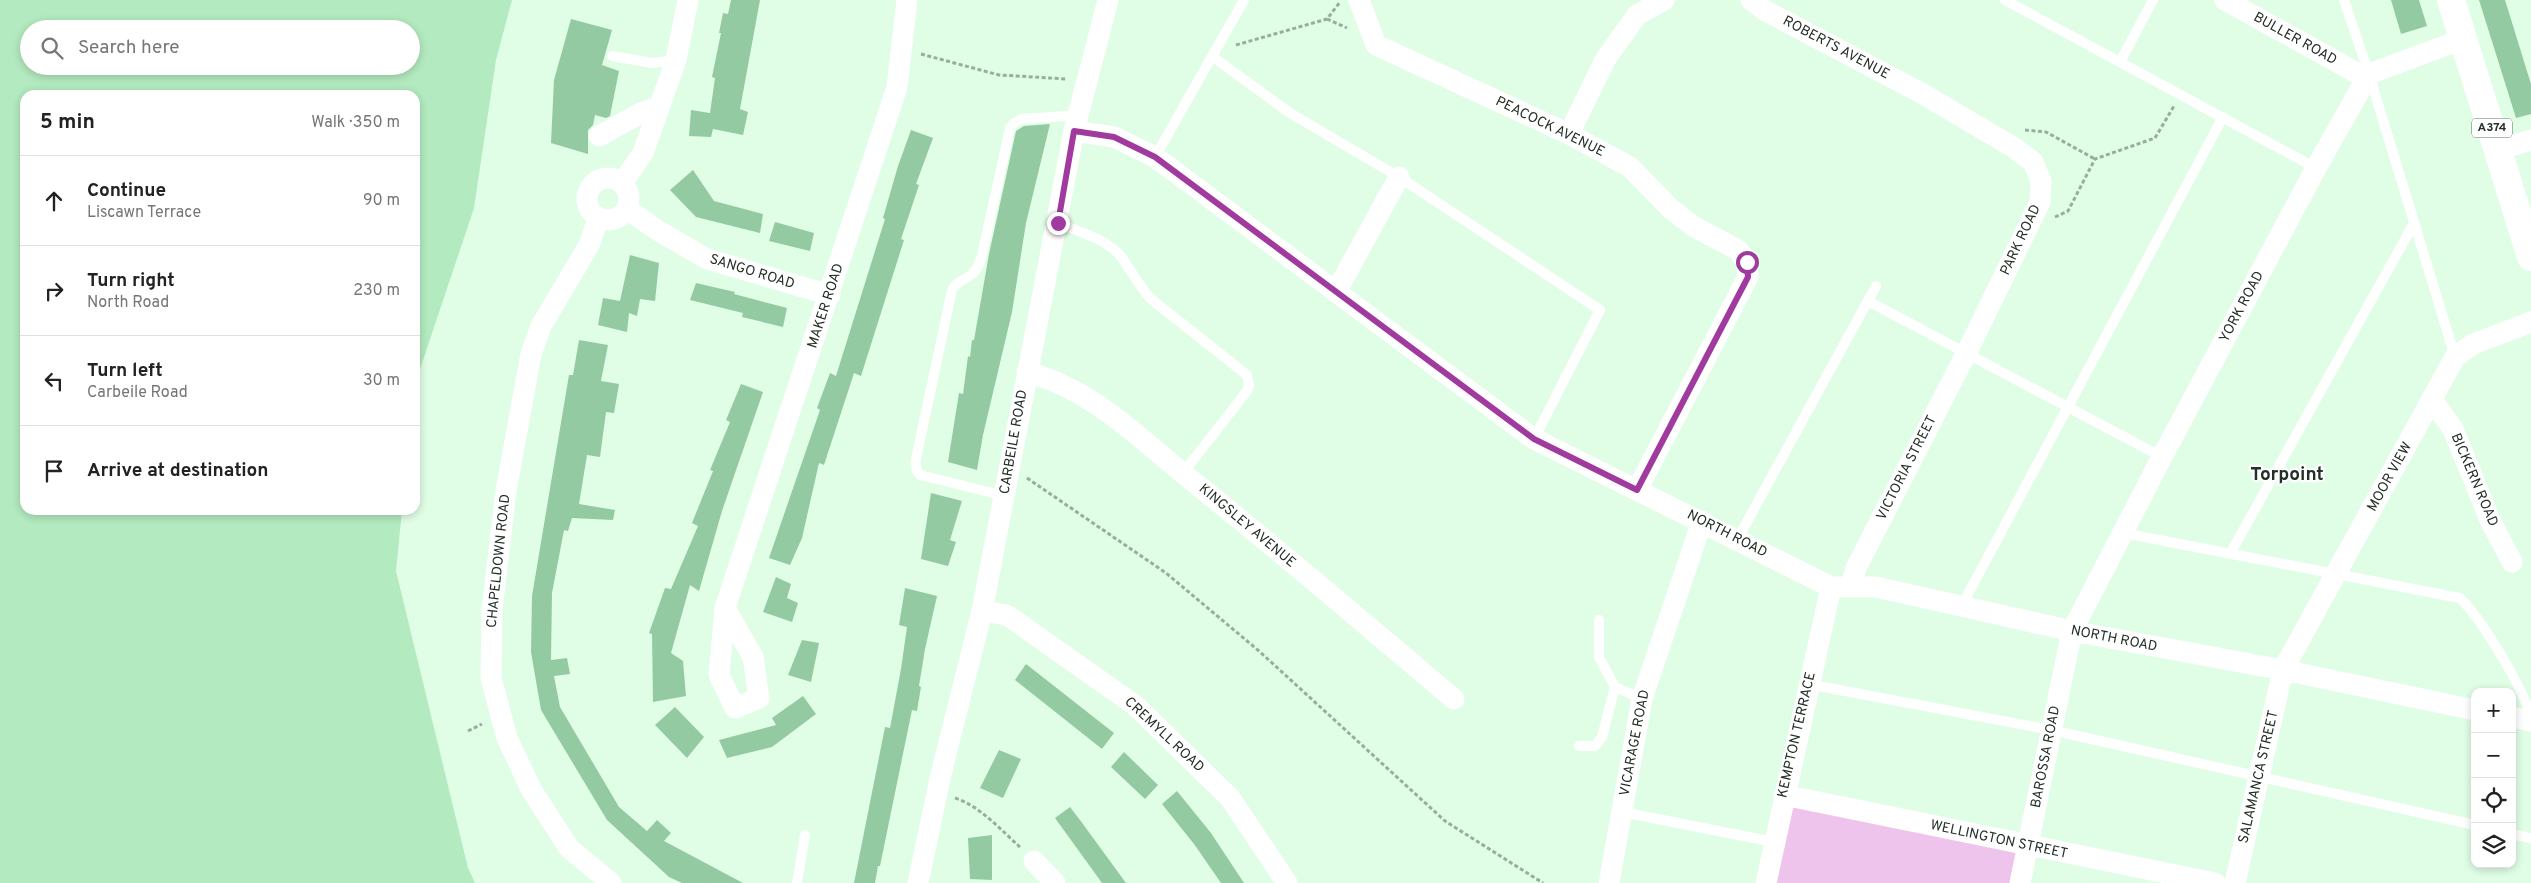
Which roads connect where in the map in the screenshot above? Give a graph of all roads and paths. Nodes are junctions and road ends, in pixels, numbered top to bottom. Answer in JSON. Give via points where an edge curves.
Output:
{"nodes":[{"id":1,"x":688,"y":0,"type":"edge"},
{"id":2,"x":907,"y":0,"type":"edge"},
{"id":3,"x":1108,"y":0,"type":"edge"},
{"id":4,"x":1244,"y":0,"type":"edge"},
{"id":5,"x":1341,"y":0,"type":"edge"},
{"id":6,"x":1359,"y":0,"type":"edge"},
{"id":7,"x":1664,"y":0,"type":"edge"},
{"id":8,"x":1751,"y":0,"type":"edge"},
{"id":9,"x":2005,"y":0,"type":"edge"},
{"id":10,"x":2153,"y":0,"type":"edge"},
{"id":11,"x":2224,"y":0,"type":"edge"},
{"id":12,"x":2344,"y":0,"type":"edge"},
{"id":13,"x":2451,"y":0,"type":"edge"},
{"id":14,"x":2463,"y":39,"type":"junction"},
{"id":15,"x":901,"y":48,"type":"junction"},
{"id":16,"x":1215,"y":54,"type":"junction"},
{"id":17,"x":612,"y":56,"type":"dead end"},
{"id":18,"x":676,"y":60,"type":"junction"},
{"id":19,"x":2120,"y":62,"type":"junction"},
{"id":20,"x":2368,"y":76,"type":"junction"},
{"id":21,"x":1088,"y":80,"type":"junction"},
{"id":22,"x":1922,"y":94,"type":"joint"},
{"id":23,"x":2180,"y":94,"type":"junction"},
{"id":24,"x":660,"y":106,"type":"junction"},
{"id":25,"x":2223,"y":117,"type":"junction"},
{"id":26,"x":1076,"y":123,"type":"junction"},
{"id":27,"x":1569,"y":134,"type":"junction"},
{"id":28,"x":599,"y":136,"type":"dead end"},
{"id":29,"x":2531,"y":140,"type":"edge"},
{"id":30,"x":2003,"y":141,"type":"junction"},
{"id":31,"x":2498,"y":150,"type":"junction"},
{"id":32,"x":1155,"y":157,"type":"junction"},
{"id":33,"x":2095,"y":159,"type":"junction"},
{"id":34,"x":2316,"y":168,"type":"junction"},
{"id":35,"x":1399,"y":176,"type":"junction"},
{"id":36,"x":622,"y":183,"type":"junction"},
{"id":37,"x":627,"y":209,"type":"junction"},
{"id":38,"x":598,"y":219,"type":"junction"},
{"id":39,"x":1058,"y":223,"type":"junction"},
{"id":40,"x":2413,"y":225,"type":"junction"},
{"id":41,"x":2025,"y":231,"type":"junction"},
{"id":42,"x":2531,"y":257,"type":"edge"},
{"id":43,"x":1876,"y":286,"type":"dead end"},
{"id":44,"x":1336,"y":292,"type":"junction"},
{"id":45,"x":830,"y":295,"type":"junction"},
{"id":46,"x":1868,"y":301,"type":"junction"},
{"id":47,"x":2531,"y":322,"type":"edge"},
{"id":48,"x":1967,"y":352,"type":"junction"},
{"id":49,"x":2455,"y":357,"type":"junction"},
{"id":50,"x":1027,"y":372,"type":"junction"},
{"id":51,"x":2432,"y":400,"type":"junction"},
{"id":52,"x":2070,"y":407,"type":"junction"},
{"id":53,"x":1534,"y":439,"type":"junction"},
{"id":54,"x":2162,"y":457,"type":"junction"},
{"id":55,"x":1010,"y":466,"type":"junction"},
{"id":56,"x":1183,"y":473,"type":"junction"},
{"id":57,"x":1637,"y":490,"type":"junction"},
{"id":58,"x":1005,"y":496,"type":"junction"},
{"id":59,"x":1702,"y":521,"type":"junction"},
{"id":60,"x":2123,"y":533,"type":"junction"},
{"id":61,"x":1738,"y":540,"type":"junction"},
{"id":62,"x":2230,"y":554,"type":"junction"},
{"id":63,"x":2512,"y":562,"type":"dead end"},
{"id":64,"x":2336,"y":574,"type":"junction"},
{"id":65,"x":1841,"y":586,"type":"junction"},
{"id":66,"x":1961,"y":607,"type":"junction"},
{"id":67,"x":726,"y":608,"type":"dead end"},
{"id":68,"x":982,"y":612,"type":"junction"},
{"id":69,"x":1599,"y":620,"type":"dead end"},
{"id":70,"x":2072,"y":631,"type":"junction"},
{"id":71,"x":2283,"y":670,"type":"junction"},
{"id":72,"x":1808,"y":684,"type":"junction"},
{"id":73,"x":1615,"y":687,"type":"junction"},
{"id":74,"x":1454,"y":699,"type":"dead end"},
{"id":75,"x":1642,"y":699,"type":"junction"},
{"id":76,"x":2471,"y":709,"type":"edge"},
{"id":77,"x":2531,"y":717,"type":"edge"},
{"id":78,"x":2516,"y":719,"type":"edge"},
{"id":79,"x":2531,"y":721,"type":"edge"},
{"id":80,"x":2051,"y":730,"type":"junction"},
{"id":81,"x":1579,"y":746,"type":"dead end"},
{"id":82,"x":2259,"y":776,"type":"junction"},
{"id":83,"x":937,"y":792,"type":"junction"},
{"id":84,"x":1784,"y":795,"type":"junction"},
{"id":85,"x":1622,"y":812,"type":"junction"},
{"id":86,"x":2471,"y":824,"type":"edge"},
{"id":87,"x":804,"y":835,"type":"dead end"},
{"id":88,"x":2516,"y":835,"type":"edge"},
{"id":89,"x":2531,"y":838,"type":"edge"},
{"id":90,"x":1774,"y":842,"type":"junction"},
{"id":91,"x":2028,"y":846,"type":"junction"},
{"id":92,"x":1034,"y":861,"type":"joint"},
{"id":93,"x":1539,"y":882,"type":"edge"},
{"id":94,"x":611,"y":883,"type":"edge"},
{"id":95,"x":797,"y":883,"type":"edge"},
{"id":96,"x":918,"y":883,"type":"edge"},
{"id":97,"x":1055,"y":883,"type":"edge"},
{"id":98,"x":1286,"y":883,"type":"edge"},
{"id":99,"x":1609,"y":883,"type":"edge"},
{"id":100,"x":1766,"y":883,"type":"edge"},
{"id":101,"x":2020,"y":883,"type":"edge"},
{"id":102,"x":2215,"y":883,"type":"edge"},
{"id":103,"x":2235,"y":883,"type":"edge"}],
"edges":[{"from":1,"to":18,"type":"street"},
{"from":2,"to":15,"type":"street","name":"MAKER ROAD"},
{"from":3,"to":21,"type":"street","name":"CARBEILE ROAD"},
{"from":4,"to":16,"type":"lane"},
{"from":5,"to":16,"type":"path","via":[[1327,19]]},
{"from":6,"to":27,"type":"street","name":"PEACOCK AVENUE","via":[[1376,46]]},
{"from":7,"to":27,"type":"street","via":[[1636,15],[1605,60]]},
{"from":8,"to":22,"type":"street","name":"ROBERTS AVENUE","via":[[1764,10]]},
{"from":9,"to":19,"type":"lane"},
{"from":10,"to":19,"type":"lane"},
{"from":11,"to":20,"type":"street","name":"BULLER ROAD"},
{"from":12,"to":20,"type":"lane"},
{"from":13,"to":14,"type":"main road","number":"A374"},
{"from":14,"to":20,"type":"street"},
{"from":14,"to":31,"type":"main road","number":"A374"},
{"from":15,"to":21,"type":"path","via":[[1000,75]]},
{"from":15,"to":45,"type":"street","name":"MAKER ROAD","via":[[897,87]]},
{"from":16,"to":32,"type":"lane"},
{"from":16,"to":35,"type":"lane","via":[[1290,113]]},
{"from":17,"to":18,"type":"lane","via":[[652,63]]},
{"from":18,"to":24,"type":"street"},
{"from":19,"to":23,"type":"lane"},
{"from":20,"to":34,"type":"street","name":"YORK ROAD"},
{"from":20,"to":40,"type":"lane"},
{"from":21,"to":26,"type":"street","name":"CARBEILE ROAD"},
{"from":22,"to":30,"type":"street","name":"PARK ROAD"},
{"from":23,"to":25,"type":"lane"},
{"from":23,"to":33,"type":"path","via":[[2155,138]]},
{"from":24,"to":28,"type":"street"},
{"from":24,"to":36,"type":"street","via":[[643,153]]},
{"from":25,"to":34,"type":"lane"},
{"from":25,"to":52,"type":"lane"},
{"from":26,"to":32,"type":"street","name":"NORTH ROAD"},
{"from":26,"to":39,"type":"street","name":"CARBEILE ROAD"},
{"from":26,"to":58,"type":"lane","via":[[1022,120],[1010,128],[978,268],[956,283],[952,290],[915,464],[920,475]]},
{"from":27,"to":57,"type":"street","name":"PEACOCK AVENUE","via":[[1630,167],[1671,209],[1693,226],[1738,250],[1747,262],[1748,277]]},
{"from":29,"to":31,"type":"street"},
{"from":30,"to":33,"type":"path","via":[[2026,130],[2046,132]]},
{"from":30,"to":41,"type":"street","name":"PARK ROAD","via":[[2033,162],[2041,181],[2040,202]]},
{"from":31,"to":42,"type":"main road","number":"A374"},
{"from":32,"to":44,"type":"street","name":"NORTH ROAD"},
{"from":33,"to":41,"type":"path","via":[[2068,212]]},
{"from":34,"to":54,"type":"street","name":"YORK ROAD"},
{"from":35,"to":44,"type":"street"},
{"from":35,"to":53,"type":"lane","via":[[1600,310]]},
{"from":36,"to":37,"type":"street","via":[[628,194]]},
{"from":36,"to":38,"type":"street","via":[[604,178],[591,186],[589,208]]},
{"from":37,"to":38,"type":"street","via":[[616,218]]},
{"from":37,"to":45,"type":"street","name":"SANGO ROAD","via":[[656,230],[707,258]]},
{"from":38,"to":94,"type":"street","name":"CHAPELDOWN ROAD","via":[[589,246],[541,326],[531,354],[505,501],[492,610],[491,678],[507,738],[532,791],[569,848]]},
{"from":39,"to":50,"type":"street","name":"CARBEILE ROAD"},
{"from":39,"to":56,"type":"lane","via":[[1110,246],[1151,299],[1247,375],[1250,386],[1247,391]]},
{"from":40,"to":49,"type":"lane"},
{"from":40,"to":62,"type":"lane"},
{"from":41,"to":48,"type":"street","name":"PARK ROAD"},
{"from":43,"to":46,"type":"lane"},
{"from":44,"to":53,"type":"street","name":"NORTH ROAD"},
{"from":45,"to":67,"type":"street","name":"MAKER ROAD"},
{"from":46,"to":48,"type":"lane"},
{"from":46,"to":61,"type":"lane"},
{"from":47,"to":49,"type":"street","name":"MOOR VIEW","via":[[2473,344]]},
{"from":48,"to":52,"type":"lane"},
{"from":48,"to":65,"type":"street","name":"VICTORIA STREET","via":[[1856,568]]},
{"from":49,"to":51,"type":"street","name":"MOOR VIEW"},
{"from":50,"to":55,"type":"street","name":"CARBEILE ROAD"},
{"from":50,"to":56,"type":"street","name":"KINGSLEY AVENUE","via":[[1052,379],[1092,399]]},
{"from":51,"to":63,"type":"street","name":"BICKERN ROAD","via":[[2453,429],[2490,520]]},
{"from":51,"to":64,"type":"street","name":"MOOR VIEW"},
{"from":52,"to":54,"type":"lane"},
{"from":52,"to":66,"type":"lane"},
{"from":53,"to":57,"type":"street","name":"NORTH ROAD"},
{"from":54,"to":60,"type":"street","name":"YORK ROAD"},
{"from":55,"to":58,"type":"street","name":"CARBEILE ROAD"},
{"from":55,"to":93,"type":"path","via":[[1166,573],[1259,651],[1446,821]]},
{"from":56,"to":74,"type":"street","name":"KINGSLEY AVENUE"},
{"from":57,"to":59,"type":"street","name":"NORTH ROAD"},
{"from":58,"to":68,"type":"street","name":"CARBEILE ROAD"},
{"from":59,"to":61,"type":"street","name":"NORTH ROAD"},
{"from":59,"to":75,"type":"street","name":"VICARAGE ROAD"},
{"from":60,"to":62,"type":"lane"},
{"from":60,"to":70,"type":"street","name":"YORK ROAD"},
{"from":61,"to":65,"type":"street","name":"NORTH ROAD"},
{"from":62,"to":64,"type":"lane"},
{"from":64,"to":71,"type":"street","name":"MOOR VIEW"},
{"from":64,"to":77,"type":"lane","via":[[2460,598],[2473,612],[2512,674],[2526,698]]},
{"from":65,"to":66,"type":"street","name":"NORTH ROAD","via":[[1876,587]]},
{"from":65,"to":72,"type":"street","name":"KEMPTON TERRACE"},
{"from":66,"to":70,"type":"street","name":"NORTH ROAD"},
{"from":68,"to":83,"type":"street","name":"CARBEILE ROAD"},
{"from":68,"to":98,"type":"street","name":"CREMYLL ROAD","via":[[1007,615],[1136,706],[1230,798]]},
{"from":69,"to":73,"type":"lane","via":[[1599,657]]},
{"from":70,"to":71,"type":"street","name":"NORTH ROAD"},
{"from":70,"to":80,"type":"street","name":"BAROSSA ROAD"},
{"from":71,"to":76,"type":"street","name":"NORTH ROAD"},
{"from":71,"to":82,"type":"street","name":"SALAMANCA STREET"},
{"from":72,"to":80,"type":"lane"},
{"from":72,"to":84,"type":"street","name":"KEMPTON TERRACE"},
{"from":73,"to":75,"type":"lane"},
{"from":73,"to":81,"type":"lane","via":[[1602,737],[1595,746]]},
{"from":75,"to":85,"type":"street","name":"VICARAGE ROAD"},
{"from":78,"to":79,"type":"street"},
{"from":80,"to":82,"type":"lane"},
{"from":80,"to":91,"type":"street","name":"BAROSSA ROAD"},
{"from":82,"to":86,"type":"lane"},
{"from":82,"to":103,"type":"street","name":"SALAMANCA STREET"},
{"from":83,"to":92,"type":"path","via":[[963,800],[994,823]]},
{"from":83,"to":96,"type":"street","name":"CARBEILE ROAD"},
{"from":84,"to":90,"type":"street","name":"KEMPTON TERRACE"},
{"from":84,"to":91,"type":"street","name":"WELLINGTON STREET"},
{"from":85,"to":90,"type":"lane"},
{"from":85,"to":99,"type":"street","name":"VICARAGE ROAD"},
{"from":87,"to":95,"type":"lane"},
{"from":88,"to":89,"type":"lane"},
{"from":90,"to":100,"type":"street","name":"KEMPTON TERRACE"},
{"from":91,"to":101,"type":"street","name":"BAROSSA ROAD"},
{"from":91,"to":102,"type":"street","name":"WELLINGTON STREET"},
{"from":92,"to":97,"type":"street"}]}
